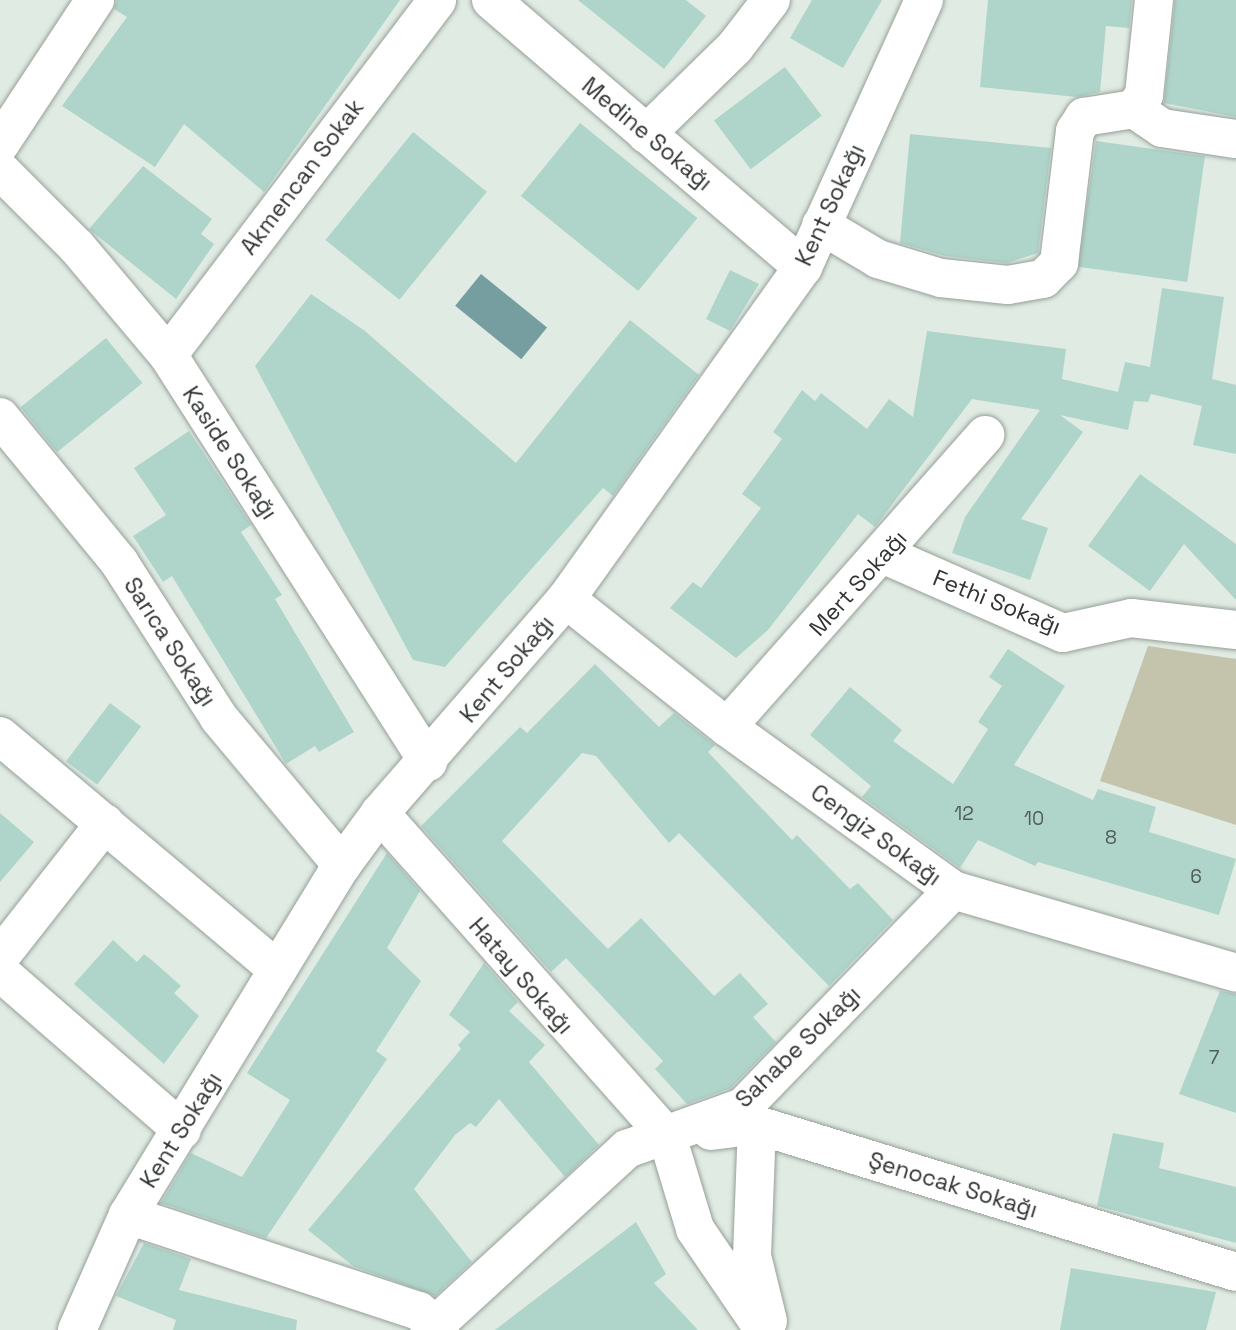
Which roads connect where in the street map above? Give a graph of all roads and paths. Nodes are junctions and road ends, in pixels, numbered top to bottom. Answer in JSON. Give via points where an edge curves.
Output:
{"nodes":[{"id":1,"x":95,"y":0,"type":"edge"},
{"id":2,"x":437,"y":0,"type":"edge"},
{"id":3,"x":491,"y":0,"type":"edge"},
{"id":4,"x":771,"y":0,"type":"edge"},
{"id":5,"x":924,"y":0,"type":"edge"},
{"id":6,"x":1154,"y":0,"type":"edge"},
{"id":7,"x":1134,"y":109,"type":"junction"},
{"id":8,"x":646,"y":134,"type":"junction"},
{"id":9,"x":1236,"y":139,"type":"edge"},
{"id":10,"x":0,"y":144,"type":"edge"},
{"id":11,"x":0,"y":170,"type":"edge"},
{"id":12,"x":821,"y":225,"type":"junction"},
{"id":13,"x":803,"y":267,"type":"junction"},
{"id":14,"x":167,"y":355,"type":"junction"},
{"id":15,"x":0,"y":417,"type":"edge"},
{"id":16,"x":985,"y":435,"type":"dead end"},
{"id":17,"x":885,"y":555,"type":"junction"},
{"id":18,"x":566,"y":599,"type":"junction"},
{"id":19,"x":1236,"y":630,"type":"edge"},
{"id":20,"x":727,"y":727,"type":"junction"},
{"id":21,"x":0,"y":736,"type":"edge"},
{"id":22,"x":428,"y":762,"type":"junction"},
{"id":23,"x":380,"y":813,"type":"junction"},
{"id":24,"x":105,"y":824,"type":"junction"},
{"id":25,"x":342,"y":865,"type":"junction"},
{"id":26,"x":953,"y":890,"type":"junction"},
{"id":27,"x":0,"y":957,"type":"edge"},
{"id":28,"x":278,"y":971,"type":"junction"},
{"id":29,"x":0,"y":972,"type":"edge"},
{"id":30,"x":1236,"y":973,"type":"edge"},
{"id":31,"x":757,"y":1125,"type":"junction"},
{"id":32,"x":182,"y":1130,"type":"junction"},
{"id":33,"x":667,"y":1136,"type":"junction"},
{"id":34,"x":128,"y":1215,"type":"junction"},
{"id":35,"x":1236,"y":1272,"type":"edge"},
{"id":36,"x":435,"y":1327,"type":"edge"},
{"id":37,"x":76,"y":1330,"type":"edge"},
{"id":38,"x":764,"y":1330,"type":"edge"},
{"id":39,"x":770,"y":1330,"type":"edge"}],
"edges":[{"from":1,"to":10,"type":"street"},
{"from":2,"to":14,"type":"street","name":"Akmencan Sokak"},
{"from":3,"to":8,"type":"street","name":"Medine Sokağı"},
{"from":4,"to":8,"type":"street","via":[[735,47]]},
{"from":5,"to":12,"type":"street","name":"Kent Sokağı"},
{"from":6,"to":7,"type":"street","via":[[1144,95]]},
{"from":7,"to":9,"type":"street","via":[[1162,128]]},
{"from":7,"to":12,"type":"street","via":[[1084,117],[1075,131],[1059,263],[1043,279],[1008,285],[941,278],[878,259]]},
{"from":8,"to":13,"type":"street","name":"Medine Sokağı"},
{"from":11,"to":14,"type":"street","name":"Kaside Sokağı","via":[[77,247]]},
{"from":12,"to":13,"type":"street","name":"Kent Sokağı"},
{"from":13,"to":18,"type":"street","name":"Kent Sokağı"},
{"from":14,"to":22,"type":"street","name":"Kaside Sokağı"},
{"from":15,"to":25,"type":"street","name":"Sarıca Sokağı","via":[[119,562],[219,718]]},
{"from":16,"to":17,"type":"street","name":"Mert Sokağı"},
{"from":17,"to":19,"type":"street","name":"Fethi Sokağı","via":[[1063,632],[1131,618]]},
{"from":17,"to":20,"type":"street","name":"Mert Sokağı"},
{"from":18,"to":20,"type":"street","name":"Cengiz Sokağı"},
{"from":18,"to":22,"type":"street","name":"Kent Sokağı"},
{"from":20,"to":26,"type":"street","name":"Cengiz Sokağı"},
{"from":21,"to":24,"type":"street"},
{"from":22,"to":23,"type":"street","name":"Kent Sokağı"},
{"from":23,"to":25,"type":"street","name":"Kent Sokağı"},
{"from":23,"to":33,"type":"street","name":"Hatay Sokağı"},
{"from":24,"to":27,"type":"street"},
{"from":24,"to":28,"type":"street"},
{"from":25,"to":28,"type":"street","name":"Kent Sokağı"},
{"from":26,"to":30,"type":"street","name":"Cengiz Sokağı"},
{"from":26,"to":33,"type":"street","name":"Sahabe Sokağı","via":[[743,1107]]},
{"from":28,"to":32,"type":"street","name":"Kent Sokağı"},
{"from":29,"to":32,"type":"street"},
{"from":31,"to":33,"type":"street","name":"Şenocak Sokağı"},
{"from":31,"to":35,"type":"street","name":"Şenocak Sokağı"},
{"from":31,"to":39,"type":"street","via":[[752,1256]]},
{"from":32,"to":34,"type":"street","name":"Kent Sokağı"},
{"from":33,"to":36,"type":"street","name":"Sahabe Sokağı","via":[[627,1149]]},
{"from":33,"to":38,"type":"street","via":[[695,1229]]},
{"from":34,"to":36,"type":"street"},
{"from":34,"to":37,"type":"street","name":"Kent Sokağı"}]}
